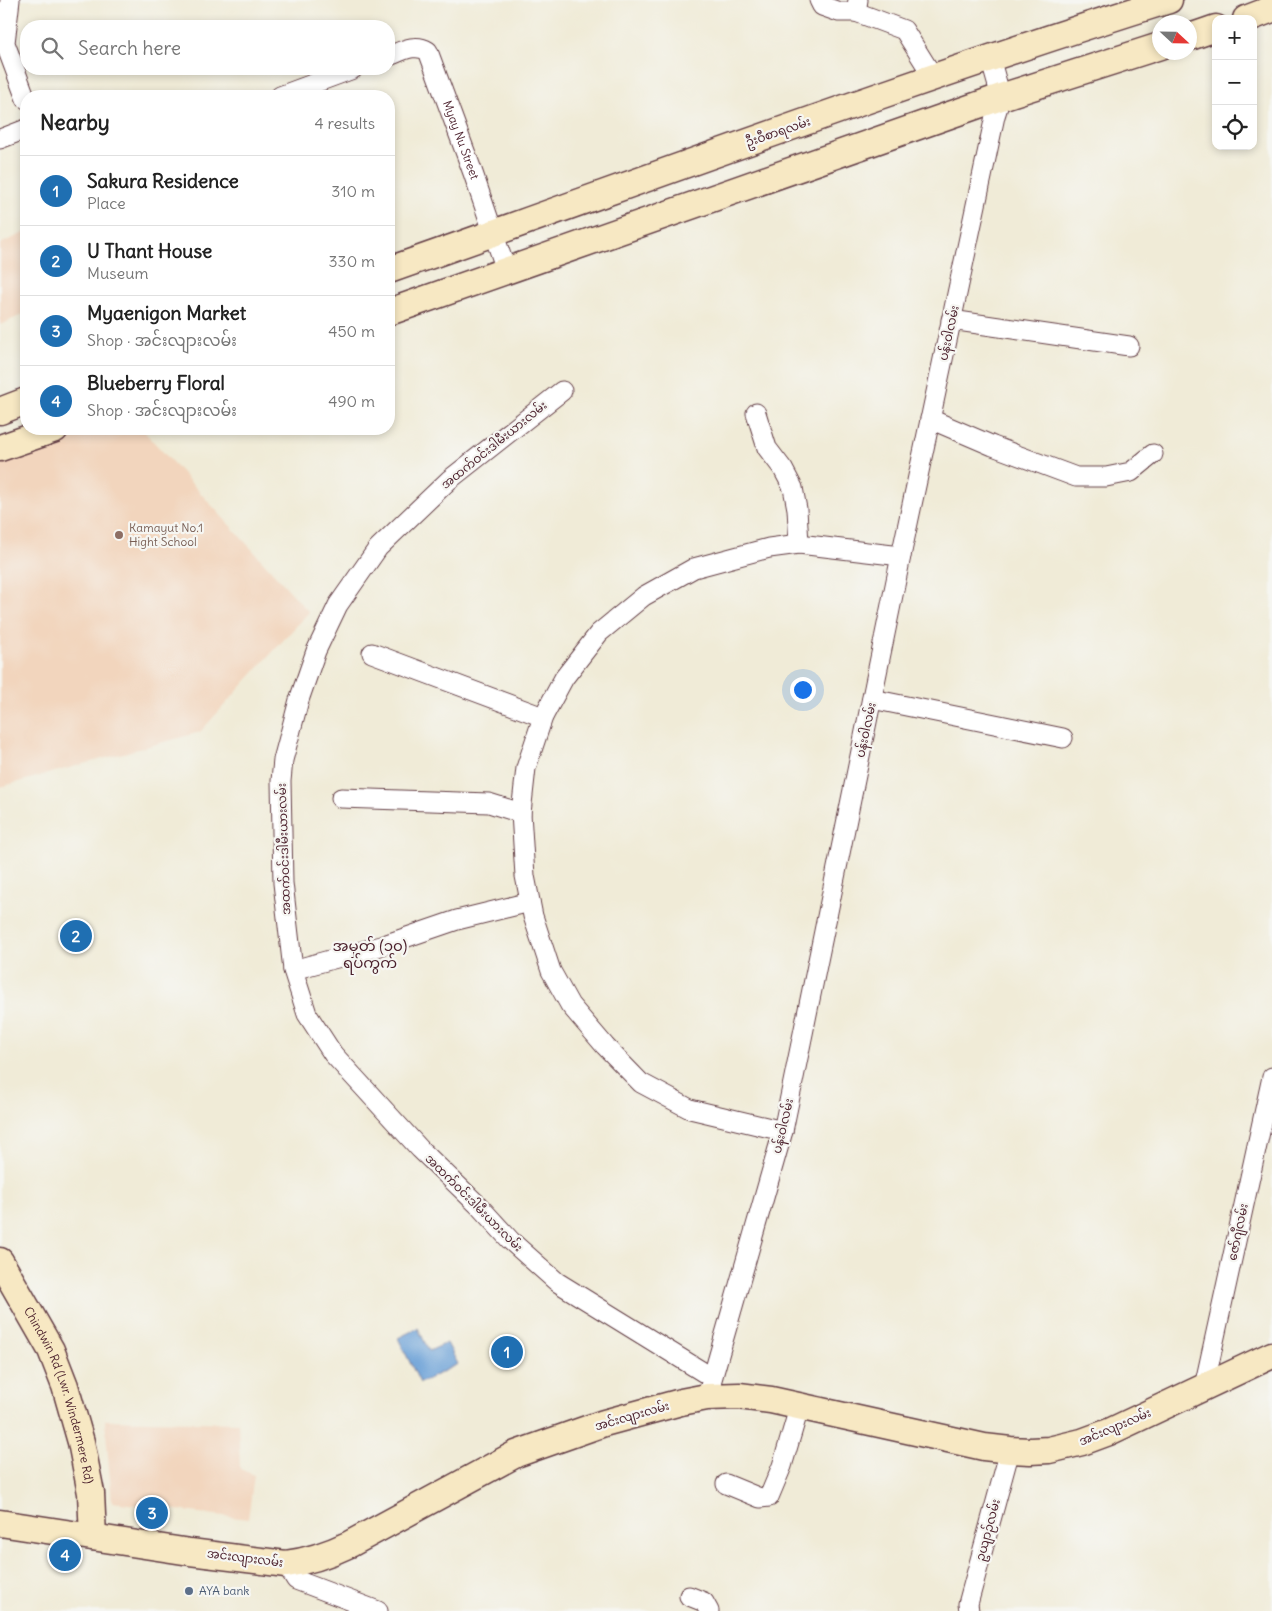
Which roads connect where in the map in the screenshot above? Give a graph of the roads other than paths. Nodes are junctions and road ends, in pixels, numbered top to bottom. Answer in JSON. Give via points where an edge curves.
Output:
{"nodes":[{"id":1,"x":10,"y":0,"type":"edge"},
{"id":2,"x":819,"y":0,"type":"edge"},
{"id":3,"x":857,"y":6,"type":"edge"},
{"id":4,"x":1167,"y":8,"type":"edge"},
{"id":5,"x":1272,"y":9,"type":"edge"},
{"id":6,"x":1256,"y":15,"type":"edge"},
{"id":7,"x":1212,"y":29,"type":"edge"},
{"id":8,"x":1197,"y":35,"type":"edge"},
{"id":9,"x":1152,"y":49,"type":"edge"},
{"id":10,"x":395,"y":53,"type":"edge"},
{"id":11,"x":990,"y":58,"type":"junction"},
{"id":12,"x":337,"y":75,"type":"edge"},
{"id":13,"x":934,"y":78,"type":"junction"},
{"id":14,"x":23,"y":90,"type":"edge"},
{"id":15,"x":296,"y":90,"type":"edge"},
{"id":16,"x":1001,"y":97,"type":"junction"},
{"id":17,"x":818,"y":118,"type":"junction"},
{"id":18,"x":20,"y":131,"type":"edge"},
{"id":19,"x":0,"y":139,"type":"edge"},
{"id":20,"x":831,"y":156,"type":"junction"},
{"id":21,"x":659,"y":174,"type":"junction"},
{"id":22,"x":671,"y":213,"type":"junction"},
{"id":23,"x":494,"y":233,"type":"junction"},
{"id":24,"x":395,"y":268,"type":"edge"},
{"id":25,"x":506,"y":270,"type":"junction"},
{"id":26,"x":395,"y":310,"type":"edge"},
{"id":27,"x":951,"y":320,"type":"junction"},
{"id":28,"x":1129,"y":346,"type":"dead end"},
{"id":29,"x":562,"y":391,"type":"dead end"},
{"id":30,"x":20,"y":403,"type":"edge"},
{"id":31,"x":0,"y":410,"type":"edge"},
{"id":32,"x":756,"y":413,"type":"dead end"},
{"id":33,"x":930,"y":419,"type":"junction"},
{"id":34,"x":38,"y":435,"type":"edge"},
{"id":35,"x":0,"y":448,"type":"edge"},
{"id":36,"x":1153,"y":454,"type":"dead end"},
{"id":37,"x":800,"y":544,"type":"junction"},
{"id":38,"x":901,"y":556,"type":"junction"},
{"id":39,"x":372,"y":654,"type":"dead end"},
{"id":40,"x":872,"y":699,"type":"junction"},
{"id":41,"x":543,"y":717,"type":"junction"},
{"id":42,"x":1062,"y":738,"type":"dead end"},
{"id":43,"x":342,"y":798,"type":"dead end"},
{"id":44,"x":521,"y":813,"type":"junction"},
{"id":45,"x":530,"y":902,"type":"junction"},
{"id":46,"x":292,"y":970,"type":"junction"},
{"id":47,"x":1272,"y":1077,"type":"edge"},
{"id":48,"x":783,"y":1131,"type":"junction"},
{"id":49,"x":0,"y":1261,"type":"edge"},
{"id":50,"x":1272,"y":1355,"type":"edge"},
{"id":51,"x":709,"y":1387,"type":"junction"},
{"id":52,"x":1204,"y":1387,"type":"junction"},
{"id":53,"x":800,"y":1405,"type":"junction"},
{"id":54,"x":1010,"y":1450,"type":"junction"},
{"id":55,"x":726,"y":1484,"type":"dead end"},
{"id":56,"x":0,"y":1523,"type":"edge"},
{"id":57,"x":93,"y":1537,"type":"junction"},
{"id":58,"x":286,"y":1564,"type":"junction"},
{"id":59,"x":689,"y":1596,"type":"dead end"},
{"id":60,"x":378,"y":1611,"type":"edge"},
{"id":61,"x":710,"y":1611,"type":"edge"},
{"id":62,"x":969,"y":1611,"type":"edge"}],
"edges":[{"from":1,"to":14,"type":"street","via":[[5,43]]},
{"from":2,"to":3,"type":"street","via":[[822,6],[839,12]]},
{"from":3,"to":13,"type":"street","via":[[904,30]]},
{"from":4,"to":11,"type":"main road","name":"ဦးဝီစာရလမ်း","via":[[1050,37]]},
{"from":5,"to":6,"type":"main road"},
{"from":7,"to":8,"type":"main road"},
{"from":9,"to":16,"type":"main road"},
{"from":10,"to":23,"type":"street","name":"Myay Nu Street","via":[[410,47],[422,47],[428,51]]},
{"from":11,"to":13,"type":"main road","name":"ဦးဝီစာရလမ်း"},
{"from":11,"to":16,"type":"street"},
{"from":12,"to":15,"type":"street"},
{"from":13,"to":17,"type":"main road","name":"ဦးဝီစာရလမ်း"},
{"from":16,"to":20,"type":"main road"},
{"from":16,"to":27,"type":"street","name":"ပန်းဝါလမ်း"},
{"from":17,"to":20,"type":"main road"},
{"from":17,"to":21,"type":"main road","name":"ဦးဝီစာရလမ်း"},
{"from":18,"to":19,"type":"street"},
{"from":20,"to":22,"type":"main road"},
{"from":21,"to":22,"type":"main road"},
{"from":21,"to":23,"type":"main road","name":"ဦးဝီစာရလမ်း"},
{"from":22,"to":25,"type":"main road"},
{"from":23,"to":24,"type":"main road","name":"ဦးဝီစာရလမ်း"},
{"from":23,"to":25,"type":"street","name":"Myay Nu Street"},
{"from":25,"to":26,"type":"main road"},
{"from":27,"to":28,"type":"street"},
{"from":27,"to":33,"type":"street","name":"ပန်းဝါလမ်း"},
{"from":29,"to":46,"type":"street","name":"အထက်ဝင်းဒါမီးယားလမ်း","via":[[449,480],[378,548],[338,605],[316,652],[298,700],[280,781],[283,883]]},
{"from":30,"to":31,"type":"main road"},
{"from":32,"to":37,"type":"street","via":[[767,448],[793,488]]},
{"from":33,"to":36,"type":"street","via":[[1076,477],[1106,477],[1131,472]]},
{"from":33,"to":38,"type":"street","name":"ပန်းဝါလမ်း"},
{"from":34,"to":35,"type":"main road"},
{"from":37,"to":38,"type":"street"},
{"from":37,"to":41,"type":"street","via":[[769,548],[694,568],[644,596],[599,633],[564,678]]},
{"from":38,"to":40,"type":"street","name":"ပန်းဝါလမ်း"},
{"from":39,"to":41,"type":"street"},
{"from":40,"to":42,"type":"street"},
{"from":40,"to":48,"type":"street","name":"ပန်းဝါလမ်း"},
{"from":41,"to":44,"type":"street","via":[[526,768]]},
{"from":43,"to":44,"type":"street","via":[[489,803]]},
{"from":44,"to":45,"type":"street"},
{"from":45,"to":46,"type":"street","via":[[457,920]]},
{"from":45,"to":48,"type":"street","via":[[551,971],[570,1005],[641,1083],[690,1109]]},
{"from":46,"to":51,"type":"street","name":"အထက်ဝင်းဒါမီးယားလမ်း","via":[[307,1014],[333,1054],[510,1241],[556,1282]]},
{"from":47,"to":52,"type":"street","name":"ဇော်ဂျီလမ်း"},
{"from":48,"to":51,"type":"street","name":"ပန်းဝါလမ်း"},
{"from":49,"to":57,"type":"main road","name":"Chindwin Rd (Lwr. Windermere Rd)","via":[[51,1350],[65,1386],[91,1493]]},
{"from":50,"to":52,"type":"main road","name":"အင်းလျားလမ်း"},
{"from":51,"to":53,"type":"main road","name":"အင်းလျားလမ်း","via":[[739,1396]]},
{"from":51,"to":58,"type":"main road","name":"အင်းလျားလမ်း","via":[[681,1402],[604,1423],[516,1454],[350,1544],[322,1557]]},
{"from":52,"to":54,"type":"main road","name":"အင်းလျားလမ်း","via":[[1082,1442],[1049,1450]]},
{"from":53,"to":54,"type":"main road","name":"အင်းလျားလမ်း","via":[[957,1442]]},
{"from":53,"to":55,"type":"street","via":[[769,1497],[760,1498]]},
{"from":54,"to":62,"type":"street","name":"ဥယျာဉ်လမ်း","via":[[968,1604]]},
{"from":56,"to":57,"type":"main road","name":"အင်းလျားလမ်း"},
{"from":57,"to":58,"type":"main road","name":"အင်းလျားလမ်း"},
{"from":58,"to":60,"type":"street","via":[[296,1580]]},
{"from":59,"to":61,"type":"street","via":[[704,1602]]}]}
